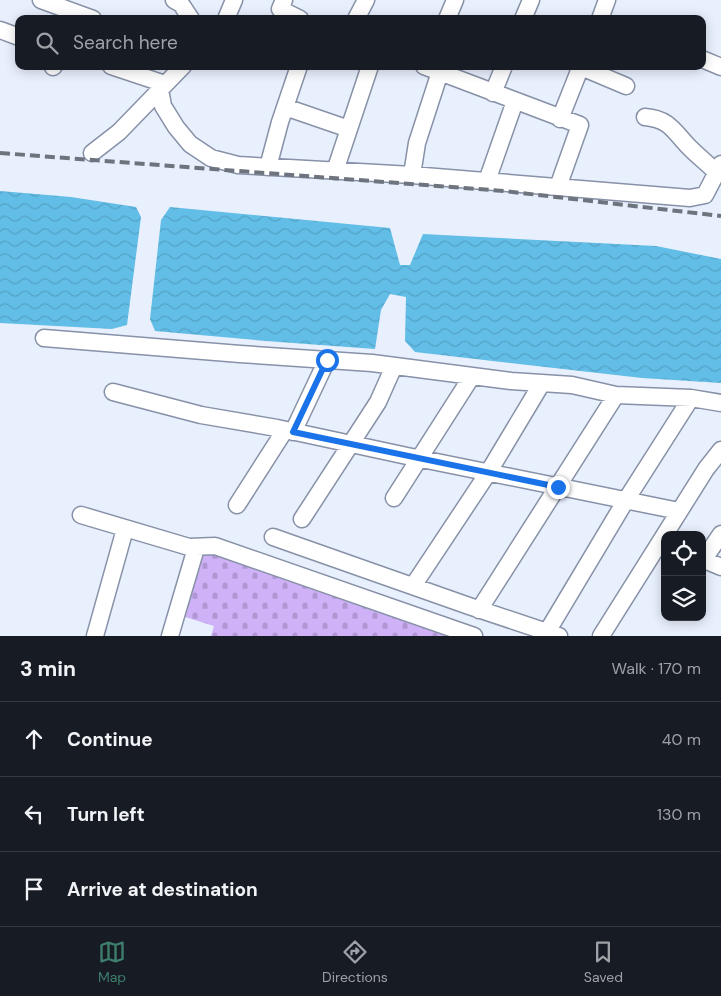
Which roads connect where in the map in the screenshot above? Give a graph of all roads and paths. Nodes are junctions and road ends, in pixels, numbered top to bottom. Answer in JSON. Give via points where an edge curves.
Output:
{"nodes":[{"id":1,"x":41,"y":0,"type":"edge"},
{"id":2,"x":234,"y":0,"type":"edge"},
{"id":3,"x":284,"y":0,"type":"edge"},
{"id":4,"x":366,"y":0,"type":"edge"},
{"id":5,"x":455,"y":0,"type":"edge"},
{"id":6,"x":531,"y":0,"type":"edge"},
{"id":7,"x":608,"y":0,"type":"edge"},
{"id":8,"x":181,"y":1,"type":"edge"},
{"id":9,"x":73,"y":10,"type":"edge"},
{"id":10,"x":189,"y":15,"type":"edge"},
{"id":11,"x":228,"y":15,"type":"edge"},
{"id":12,"x":292,"y":15,"type":"edge"},
{"id":13,"x":358,"y":15,"type":"edge"},
{"id":14,"x":449,"y":15,"type":"edge"},
{"id":15,"x":525,"y":15,"type":"edge"},
{"id":16,"x":602,"y":15,"type":"edge"},
{"id":17,"x":0,"y":30,"type":"edge"},
{"id":18,"x":15,"y":36,"type":"edge"},
{"id":19,"x":706,"y":61,"type":"edge"},
{"id":20,"x":721,"y":67,"type":"edge"},
{"id":21,"x":121,"y":70,"type":"edge"},
{"id":22,"x":179,"y":70,"type":"edge"},
{"id":23,"x":298,"y":70,"type":"edge"},
{"id":24,"x":369,"y":70,"type":"edge"},
{"id":25,"x":430,"y":70,"type":"edge"},
{"id":26,"x":435,"y":70,"type":"edge"},
{"id":27,"x":502,"y":70,"type":"edge"},
{"id":28,"x":580,"y":70,"type":"edge"},
{"id":29,"x":588,"y":70,"type":"edge"},
{"id":30,"x":626,"y":86,"type":"dead end"},
{"id":31,"x":163,"y":87,"type":"junction"},
{"id":32,"x":493,"y":93,"type":"junction"},
{"id":33,"x":514,"y":101,"type":"junction"},
{"id":34,"x":285,"y":107,"type":"junction"},
{"id":35,"x":645,"y":117,"type":"dead end"},
{"id":36,"x":560,"y":119,"type":"junction"},
{"id":37,"x":349,"y":129,"type":"junction"},
{"id":38,"x":92,"y":153,"type":"dead end"},
{"id":39,"x":268,"y":167,"type":"junction"},
{"id":40,"x":719,"y":168,"type":"edge"},
{"id":41,"x":335,"y":171,"type":"junction"},
{"id":42,"x":412,"y":175,"type":"junction"},
{"id":43,"x":487,"y":181,"type":"junction"},
{"id":44,"x":558,"y":187,"type":"junction"},
{"id":45,"x":44,"y":338,"type":"dead end"},
{"id":46,"x":327,"y":360,"type":"junction"},
{"id":47,"x":394,"y":366,"type":"junction"},
{"id":48,"x":472,"y":376,"type":"junction"},
{"id":49,"x":542,"y":382,"type":"junction"},
{"id":50,"x":113,"y":392,"type":"dead end"},
{"id":51,"x":616,"y":395,"type":"junction"},
{"id":52,"x":691,"y":398,"type":"junction"},
{"id":53,"x":721,"y":403,"type":"edge"},
{"id":54,"x":289,"y":431,"type":"junction"},
{"id":55,"x":352,"y":444,"type":"junction"},
{"id":56,"x":721,"y":450,"type":"edge"},
{"id":57,"x":420,"y":459,"type":"junction"},
{"id":58,"x":488,"y":473,"type":"junction"},
{"id":59,"x":558,"y":487,"type":"junction"},
{"id":60,"x":394,"y":498,"type":"dead end"},
{"id":61,"x":626,"y":500,"type":"junction"},
{"id":62,"x":237,"y":505,"type":"dead end"},
{"id":63,"x":679,"y":511,"type":"junction"},
{"id":64,"x":81,"y":515,"type":"dead end"},
{"id":65,"x":302,"y":519,"type":"dead end"},
{"id":66,"x":125,"y":529,"type":"junction"},
{"id":67,"x":668,"y":531,"type":"edge"},
{"id":68,"x":721,"y":534,"type":"edge"},
{"id":69,"x":273,"y":537,"type":"dead end"},
{"id":70,"x":661,"y":545,"type":"edge"},
{"id":71,"x":196,"y":548,"type":"junction"},
{"id":72,"x":706,"y":555,"type":"edge"},
{"id":73,"x":706,"y":560,"type":"edge"},
{"id":74,"x":721,"y":566,"type":"edge"},
{"id":75,"x":413,"y":586,"type":"junction"},
{"id":76,"x":479,"y":610,"type":"junction"},
{"id":77,"x":553,"y":634,"type":"edge"},
{"id":78,"x":95,"y":636,"type":"edge"},
{"id":79,"x":170,"y":636,"type":"edge"},
{"id":80,"x":474,"y":636,"type":"edge"},
{"id":81,"x":601,"y":636,"type":"edge"}],
"edges":[{"from":1,"to":9,"type":"street"},
{"from":2,"to":11,"type":"street"},
{"from":3,"to":12,"type":"street","via":[[280,9]]},
{"from":4,"to":13,"type":"street"},
{"from":5,"to":14,"type":"street"},
{"from":6,"to":15,"type":"street"},
{"from":7,"to":16,"type":"street"},
{"from":8,"to":10,"type":"street"},
{"from":17,"to":18,"type":"street"},
{"from":19,"to":20,"type":"street"},
{"from":21,"to":31,"type":"street"},
{"from":22,"to":31,"type":"street"},
{"from":23,"to":34,"type":"street"},
{"from":24,"to":37,"type":"street"},
{"from":25,"to":42,"type":"street"},
{"from":26,"to":32,"type":"street"},
{"from":27,"to":32,"type":"street"},
{"from":28,"to":36,"type":"street"},
{"from":29,"to":30,"type":"street"},
{"from":31,"to":38,"type":"street","via":[[119,132]]},
{"from":31,"to":39,"type":"street","via":[[163,106],[190,144],[223,162]]},
{"from":32,"to":33,"type":"street"},
{"from":33,"to":36,"type":"street"},
{"from":33,"to":43,"type":"street"},
{"from":34,"to":37,"type":"street"},
{"from":34,"to":39,"type":"street"},
{"from":35,"to":40,"type":"street","via":[[655,118],[674,128],[689,147]]},
{"from":36,"to":44,"type":"street","via":[[580,126]]},
{"from":37,"to":41,"type":"street"},
{"from":39,"to":41,"type":"street"},
{"from":40,"to":44,"type":"street","via":[[705,195],[690,198]]},
{"from":41,"to":42,"type":"street"},
{"from":42,"to":43,"type":"street"},
{"from":43,"to":44,"type":"street"},
{"from":45,"to":46,"type":"street"},
{"from":46,"to":47,"type":"street"},
{"from":46,"to":54,"type":"street"},
{"from":47,"to":48,"type":"street"},
{"from":47,"to":55,"type":"street","via":[[378,402]]},
{"from":48,"to":49,"type":"street"},
{"from":48,"to":57,"type":"street"},
{"from":49,"to":51,"type":"street"},
{"from":49,"to":58,"type":"street"},
{"from":50,"to":54,"type":"street","via":[[201,415]]},
{"from":51,"to":52,"type":"street"},
{"from":51,"to":59,"type":"street"},
{"from":52,"to":53,"type":"street"},
{"from":52,"to":61,"type":"street"},
{"from":54,"to":55,"type":"street"},
{"from":54,"to":62,"type":"street"},
{"from":55,"to":57,"type":"street"},
{"from":55,"to":65,"type":"street"},
{"from":56,"to":63,"type":"street"},
{"from":57,"to":58,"type":"street"},
{"from":57,"to":60,"type":"street"},
{"from":58,"to":59,"type":"street"},
{"from":58,"to":75,"type":"street"},
{"from":59,"to":61,"type":"street"},
{"from":59,"to":76,"type":"street"},
{"from":61,"to":63,"type":"street"},
{"from":61,"to":77,"type":"street"},
{"from":63,"to":67,"type":"street"},
{"from":64,"to":66,"type":"street"},
{"from":66,"to":71,"type":"street"},
{"from":66,"to":78,"type":"street"},
{"from":68,"to":72,"type":"street"},
{"from":69,"to":75,"type":"street"},
{"from":70,"to":81,"type":"street"},
{"from":71,"to":79,"type":"street"},
{"from":71,"to":80,"type":"street","via":[[215,546]]},
{"from":73,"to":74,"type":"street"},
{"from":75,"to":76,"type":"street"},
{"from":76,"to":77,"type":"street"}]}
